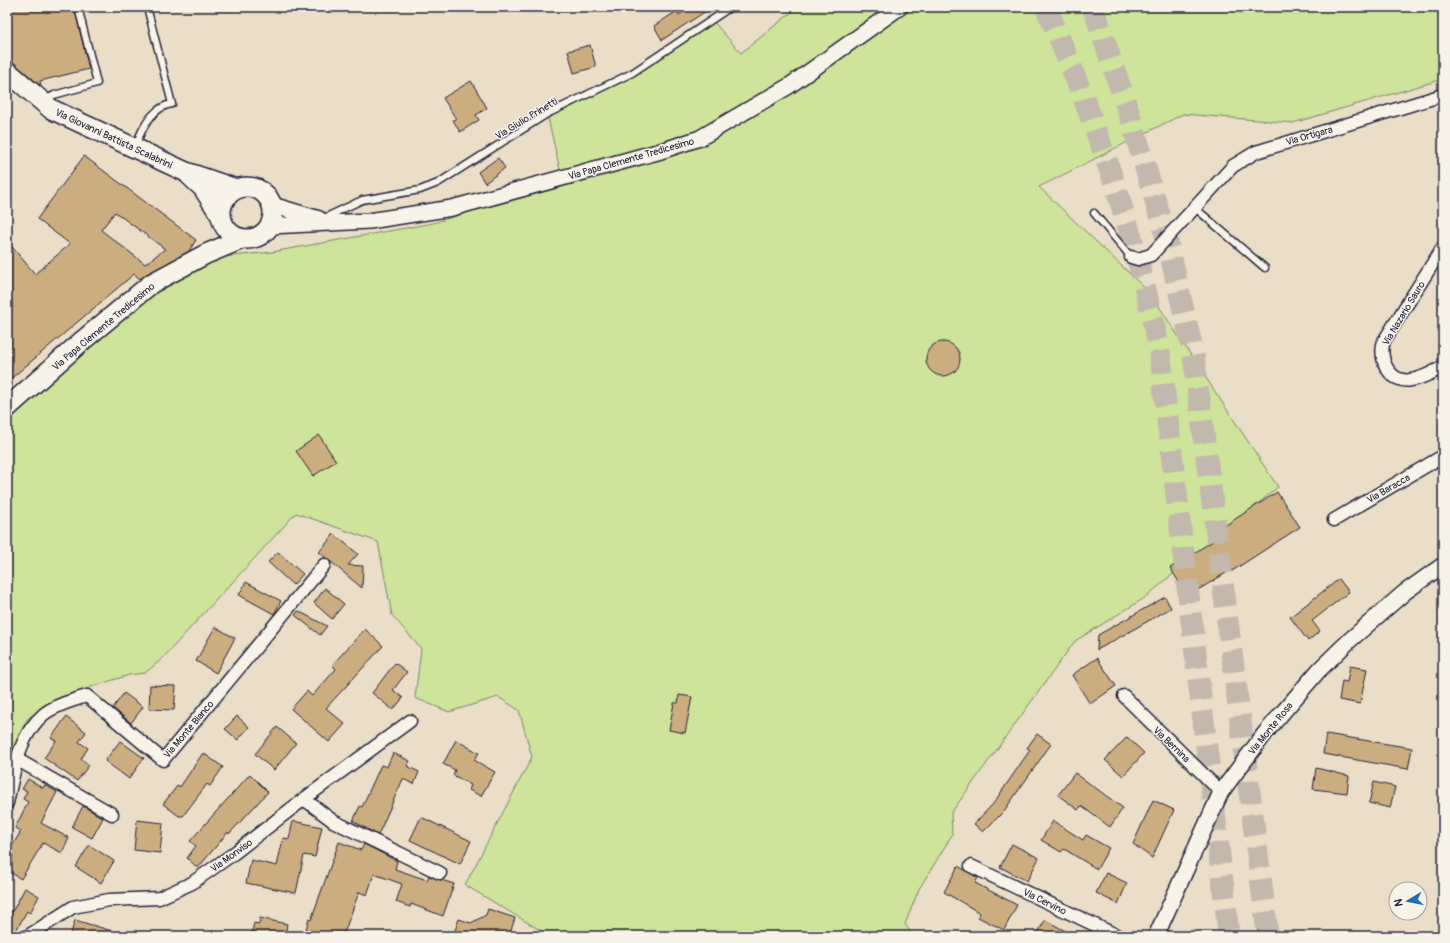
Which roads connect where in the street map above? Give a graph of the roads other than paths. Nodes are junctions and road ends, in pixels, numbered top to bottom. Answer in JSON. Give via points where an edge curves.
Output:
{"nodes":[{"id":1,"x":78,"y":7,"type":"edge"},
{"id":2,"x":147,"y":7,"type":"edge"},
{"id":3,"x":731,"y":7,"type":"edge"},
{"id":4,"x":900,"y":7,"type":"edge"},
{"id":5,"x":7,"y":71,"type":"edge"},
{"id":6,"x":1443,"y":95,"type":"edge"},
{"id":7,"x":42,"y":102,"type":"junction"},
{"id":8,"x":135,"y":147,"type":"junction"},
{"id":9,"x":186,"y":172,"type":"junction"},
{"id":10,"x":236,"y":189,"type":"junction"},
{"id":11,"x":272,"y":205,"type":"junction"},
{"id":12,"x":1194,"y":207,"type":"junction"},
{"id":13,"x":1094,"y":213,"type":"dead end"},
{"id":14,"x":222,"y":221,"type":"junction"},
{"id":15,"x":324,"y":221,"type":"junction"},
{"id":16,"x":270,"y":226,"type":"junction"},
{"id":17,"x":242,"y":239,"type":"junction"},
{"id":18,"x":1443,"y":247,"type":"edge"},
{"id":19,"x":206,"y":254,"type":"junction"},
{"id":20,"x":1131,"y":257,"type":"joint"},
{"id":21,"x":1265,"y":268,"type":"dead end"},
{"id":22,"x":1443,"y":367,"type":"edge"},
{"id":23,"x":7,"y":408,"type":"edge"},
{"id":24,"x":1443,"y":456,"type":"edge"},
{"id":25,"x":1334,"y":520,"type":"dead end"},
{"id":26,"x":324,"y":565,"type":"dead end"},
{"id":27,"x":1443,"y":565,"type":"edge"},
{"id":28,"x":1124,"y":696,"type":"dead end"},
{"id":29,"x":410,"y":721,"type":"dead end"},
{"id":30,"x":18,"y":760,"type":"junction"},
{"id":31,"x":1221,"y":792,"type":"junction"},
{"id":32,"x":304,"y":799,"type":"junction"},
{"id":33,"x":7,"y":803,"type":"edge"},
{"id":34,"x":112,"y":814,"type":"dead end"},
{"id":35,"x":971,"y":866,"type":"dead end"},
{"id":36,"x":440,"y":873,"type":"dead end"},
{"id":37,"x":28,"y":936,"type":"edge"},
{"id":38,"x":1118,"y":936,"type":"edge"},
{"id":39,"x":1156,"y":936,"type":"edge"}],
"edges":[{"from":1,"to":7,"type":"lane","via":[[97,83],[54,95]]},
{"from":2,"to":8,"type":"lane","via":[[172,104],[164,105],[146,121]]},
{"from":3,"to":15,"type":"lane","name":"Via Giulio Prinetti","via":[[632,73],[547,114],[438,183],[420,190],[362,200]]},
{"from":4,"to":15,"type":"street","name":"Via Papa Clemente Tredicesimo","via":[[789,86],[700,138],[452,208],[370,221]]},
{"from":5,"to":7,"type":"main road","name":"Via Giovanni Battista Scalabrini"},
{"from":6,"to":12,"type":"street","name":"Via Ortigara","via":[[1256,152],[1233,166]]},
{"from":7,"to":8,"type":"main road","name":"Via Giovanni Battista Scalabrini","via":[[51,109]]},
{"from":8,"to":9,"type":"main road","name":"Via Giovanni Battista Scalabrini"},
{"from":9,"to":10,"type":"main road","name":"Via Giovanni Battista Scalabrini"},
{"from":9,"to":14,"type":"main road","name":"Via Giovanni Battista Scalabrini","via":[[203,188]]},
{"from":10,"to":11,"type":"main road","via":[[245,187],[258,190],[267,196]]},
{"from":10,"to":14,"type":"main road","via":[[225,198],[221,208]]},
{"from":11,"to":15,"type":"street","name":"Via Papa Clemente Tredicesimo"},
{"from":11,"to":16,"type":"main road","via":[[273,216]]},
{"from":12,"to":20,"type":"street","name":"Via Ortigara","via":[[1151,255],[1138,259]]},
{"from":12,"to":21,"type":"lane"},
{"from":13,"to":20,"type":"lane"},
{"from":14,"to":17,"type":"main road","via":[[231,234]]},
{"from":14,"to":19,"type":"main road","name":"Via Papa Clemente Tredicesimo"},
{"from":15,"to":16,"type":"street","name":"Via Papa Clemente Tredicesimo"},
{"from":16,"to":17,"type":"main road","via":[[255,239]]},
{"from":17,"to":19,"type":"main road","name":"Via Papa Clemente Tredicesimo"},
{"from":18,"to":22,"type":"street","name":"Via Nazario Sauro","via":[[1384,341],[1381,354],[1388,370],[1400,379],[1409,381]]},
{"from":19,"to":23,"type":"main road","name":"Via Papa Clemente Tredicesimo","via":[[152,283]]},
{"from":24,"to":25,"type":"street","name":"Via Baracca"},
{"from":26,"to":30,"type":"street","name":"Via Monte Bianco","via":[[163,760],[87,696],[44,714],[23,739]]},
{"from":27,"to":31,"type":"street","name":"Via Monte Rosa","via":[[1405,592],[1319,670],[1266,732]]},
{"from":28,"to":31,"type":"street","name":"Via Bernina"},
{"from":29,"to":32,"type":"street","name":"Via Monviso"},
{"from":30,"to":33,"type":"street","name":"Via Monte Bianco"},
{"from":30,"to":34,"type":"street"},
{"from":31,"to":39,"type":"street","name":"Via Monte Rosa"},
{"from":32,"to":36,"type":"street","via":[[333,821]]},
{"from":32,"to":37,"type":"street","name":"Via Monviso","via":[[192,883],[159,898],[109,900],[73,907]]},
{"from":35,"to":38,"type":"street","name":"Via Cervino"}]}
